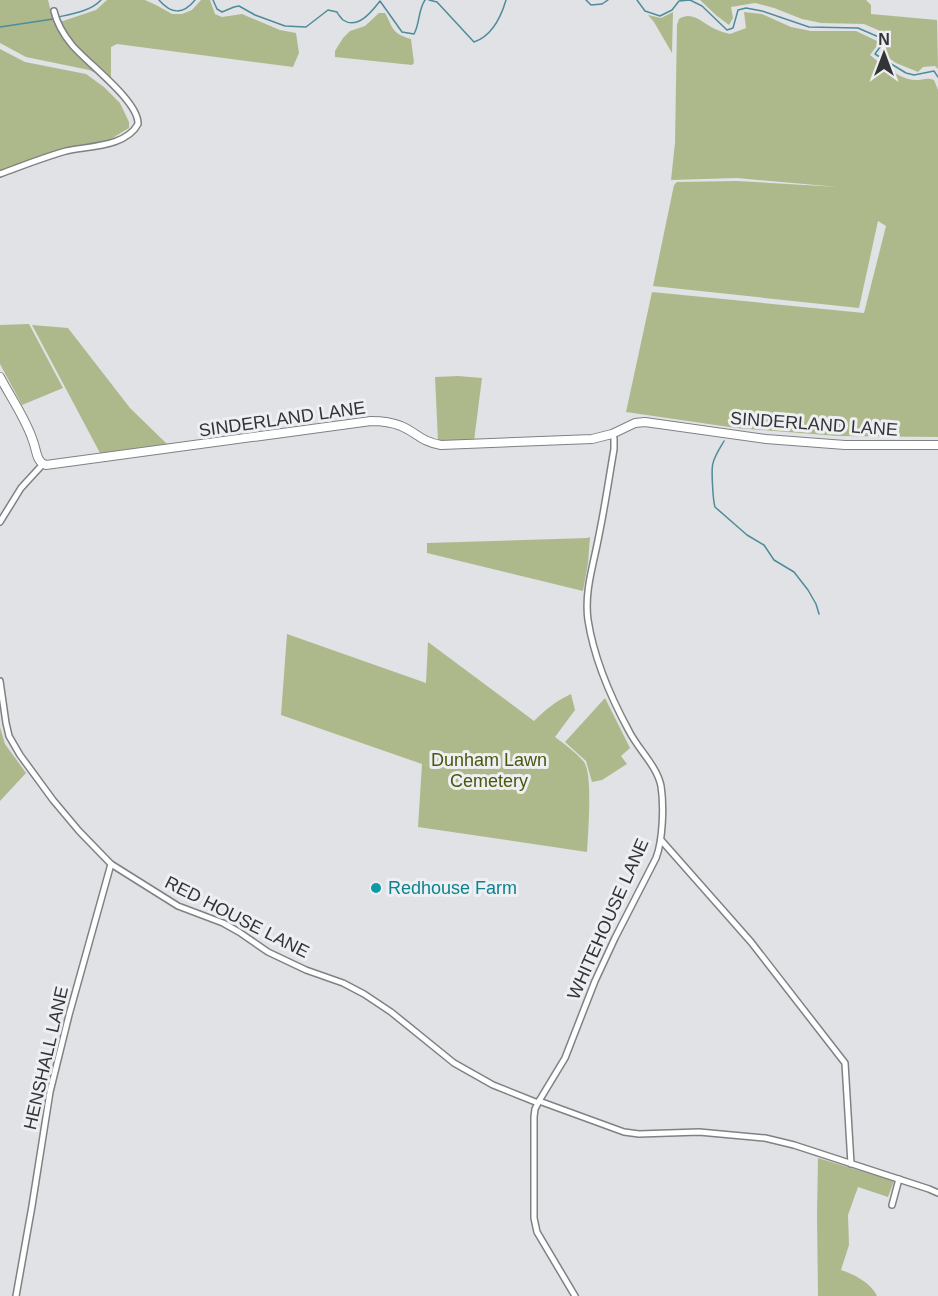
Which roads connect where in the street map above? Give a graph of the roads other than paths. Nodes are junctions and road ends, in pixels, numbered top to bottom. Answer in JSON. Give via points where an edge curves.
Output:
{"nodes":[{"id":1,"x":54,"y":11,"type":"dead end"},
{"id":2,"x":0,"y":174,"type":"edge"},
{"id":3,"x":0,"y":377,"type":"edge"},
{"id":4,"x":612,"y":434,"type":"junction"},
{"id":5,"x":938,"y":445,"type":"edge"},
{"id":6,"x":43,"y":464,"type":"junction"},
{"id":7,"x":0,"y":522,"type":"edge"},
{"id":8,"x":0,"y":681,"type":"edge"},
{"id":9,"x":661,"y":840,"type":"junction"},
{"id":10,"x":111,"y":864,"type":"junction"},
{"id":11,"x":539,"y":1102,"type":"junction"},
{"id":12,"x":851,"y":1164,"type":"junction"},
{"id":13,"x":899,"y":1179,"type":"junction"},
{"id":14,"x":938,"y":1193,"type":"edge"},
{"id":15,"x":892,"y":1205,"type":"dead end"},
{"id":16,"x":16,"y":1296,"type":"edge"},
{"id":17,"x":575,"y":1296,"type":"edge"}],
"edges":[{"from":1,"to":2,"type":"street","via":[[72,45],[125,97],[138,124],[107,145],[66,152]]},
{"from":3,"to":6,"type":"street"},
{"from":4,"to":5,"type":"street","name":"SINDERLAND LANE","via":[[645,422],[777,440]]},
{"from":4,"to":6,"type":"street","name":"SINDERLAND LANE","via":[[577,440],[441,445],[400,426],[371,421]]},
{"from":4,"to":9,"type":"street","name":"WHITEHOUSE LANE","via":[[614,449],[588,591],[588,618],[602,675],[661,786]]},
{"from":6,"to":7,"type":"street","via":[[21,488]]},
{"from":8,"to":10,"type":"street","name":"RED HOUSE LANE","via":[[9,736],[59,808]]},
{"from":9,"to":11,"type":"street","name":"WHITEHOUSE LANE","via":[[656,858],[595,981],[565,1058]]},
{"from":9,"to":12,"type":"street","via":[[751,942],[845,1063]]},
{"from":10,"to":11,"type":"street","name":"RED HOUSE LANE","via":[[178,906],[223,923],[268,952],[364,993],[454,1063],[493,1085]]},
{"from":10,"to":16,"type":"street","name":"HENSHALL LANE","via":[[50,1092]]},
{"from":11,"to":12,"type":"street","name":"RED HOUSE LANE","via":[[624,1132],[699,1132],[765,1138]]},
{"from":11,"to":17,"type":"street","via":[[534,1118],[534,1218],[537,1232]]},
{"from":12,"to":13,"type":"street","name":"RED HOUSE LANE"},
{"from":13,"to":14,"type":"street","name":"RED HOUSE LANE"},
{"from":13,"to":15,"type":"street"}]}
